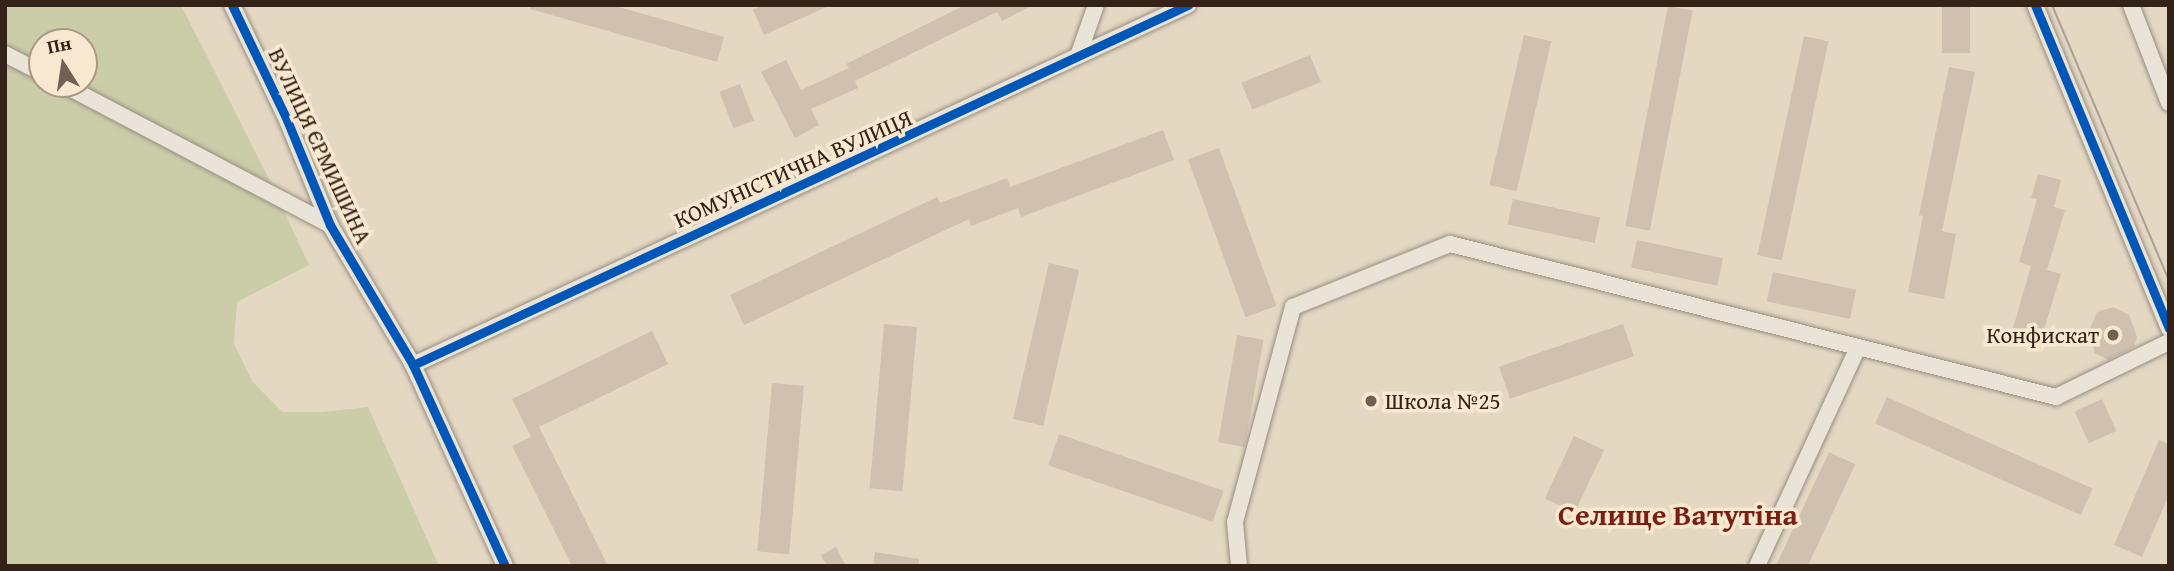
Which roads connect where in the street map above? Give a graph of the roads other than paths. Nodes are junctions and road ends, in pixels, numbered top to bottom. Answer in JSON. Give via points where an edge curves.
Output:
{"nodes":[{"id":1,"x":232,"y":5,"type":"edge"},
{"id":2,"x":1096,"y":5,"type":"edge"},
{"id":3,"x":1188,"y":5,"type":"edge"},
{"id":4,"x":2035,"y":5,"type":"edge"},
{"id":5,"x":2131,"y":5,"type":"edge"},
{"id":6,"x":5,"y":54,"type":"edge"},
{"id":7,"x":1078,"y":56,"type":"junction"},
{"id":8,"x":28,"y":66,"type":"edge"},
{"id":9,"x":89,"y":98,"type":"edge"},
{"id":10,"x":2169,"y":103,"type":"edge"},
{"id":11,"x":330,"y":225,"type":"junction"},
{"id":12,"x":2169,"y":328,"type":"edge"},
{"id":13,"x":2169,"y":342,"type":"edge"},
{"id":14,"x":1858,"y":347,"type":"junction"},
{"id":15,"x":413,"y":365,"type":"junction"},
{"id":16,"x":505,"y":566,"type":"edge"},
{"id":17,"x":1239,"y":566,"type":"edge"},
{"id":18,"x":1757,"y":566,"type":"edge"}],
"edges":[{"from":1,"to":11,"type":"street","name":"ВУЛИЦЯ ЄРМИШИНА"},
{"from":2,"to":7,"type":"street"},
{"from":3,"to":7,"type":"street","name":"КОМУНІСТИЧНА ВУЛИЦЯ"},
{"from":4,"to":12,"type":"street"},
{"from":5,"to":10,"type":"street"},
{"from":6,"to":8,"type":"street"},
{"from":7,"to":15,"type":"street","name":"КОМУНІСТИЧНА ВУЛИЦЯ"},
{"from":9,"to":11,"type":"street"},
{"from":11,"to":15,"type":"street","name":"ВУЛИЦЯ ЄРМИШИНА"},
{"from":13,"to":14,"type":"street","via":[[2056,397]]},
{"from":14,"to":17,"type":"street","via":[[1450,244],[1293,307],[1235,522]]},
{"from":14,"to":18,"type":"street"},
{"from":15,"to":16,"type":"street","name":"ВУЛИЦЯ ЄРМИШИНА"}]}
